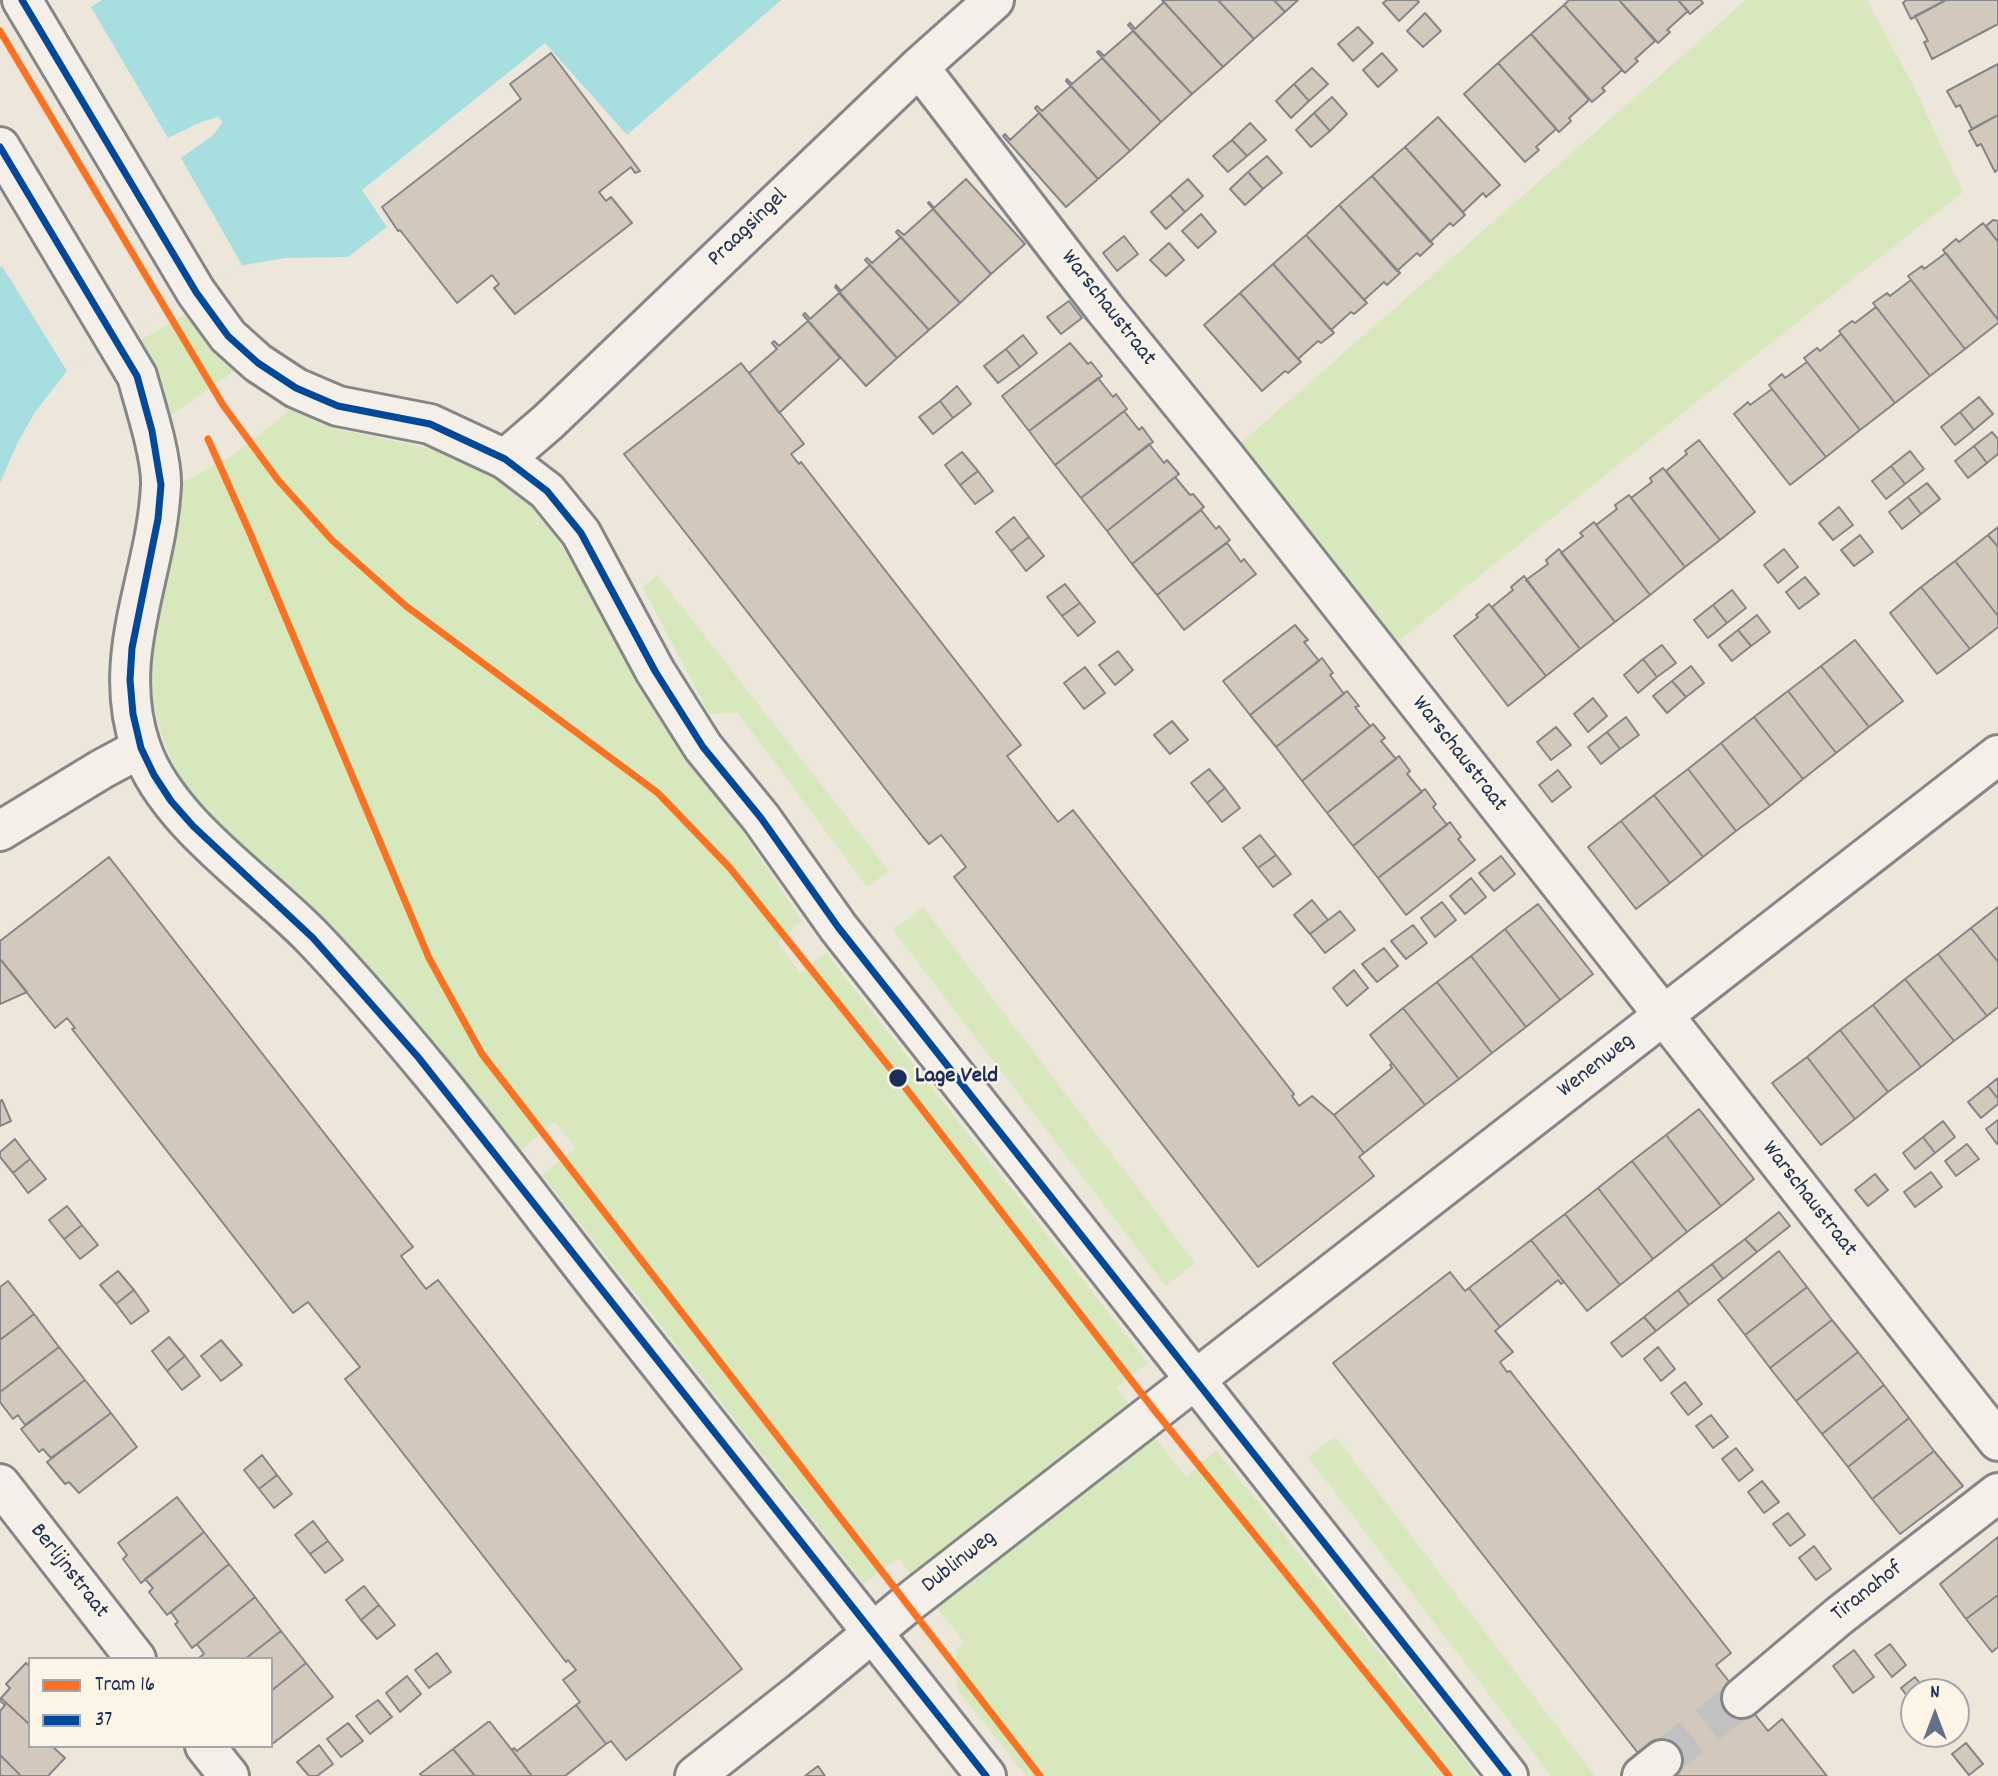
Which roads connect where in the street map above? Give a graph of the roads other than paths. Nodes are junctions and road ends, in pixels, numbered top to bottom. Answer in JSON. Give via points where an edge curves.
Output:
{"nodes":[{"id":1,"x":22,"y":0,"type":"edge"},
{"id":2,"x":994,"y":0,"type":"edge"},
{"id":3,"x":919,"y":67,"type":"junction"},
{"id":4,"x":0,"y":147,"type":"edge"},
{"id":5,"x":505,"y":459,"type":"junction"},
{"id":6,"x":141,"y":748,"type":"junction"},
{"id":7,"x":1998,"y":755,"type":"edge"},
{"id":8,"x":0,"y":831,"type":"edge"},
{"id":9,"x":1663,"y":1016,"type":"junction"},
{"id":10,"x":1195,"y":1379,"type":"junction"},
{"id":11,"x":1998,"y":1441,"type":"edge"},
{"id":12,"x":0,"y":1484,"type":"edge"},
{"id":13,"x":1998,"y":1493,"type":"edge"},
{"id":14,"x":874,"y":1633,"type":"junction"},
{"id":15,"x":134,"y":1657,"type":"edge"},
{"id":16,"x":1742,"y":1698,"type":"tunnel mouth"},
{"id":17,"x":207,"y":1748,"type":"edge"},
{"id":18,"x":229,"y":1776,"type":"edge"},
{"id":19,"x":695,"y":1776,"type":"edge"},
{"id":20,"x":986,"y":1776,"type":"edge"},
{"id":21,"x":1508,"y":1776,"type":"edge"}],
"edges":[{"from":1,"to":5,"type":"street","via":[[196,292],[228,336],[296,388],[338,406],[430,424]]},
{"from":2,"to":3,"type":"street","name":"Praagsingel"},
{"from":3,"to":5,"type":"street","name":"Praagsingel"},
{"from":3,"to":9,"type":"street","name":"Warschaustraat"},
{"from":4,"to":6,"type":"street","via":[[137,376],[147,412],[161,480],[155,542],[131,642],[133,711]]},
{"from":5,"to":10,"type":"street","via":[[547,491],[581,533],[655,671],[703,747],[761,818],[838,927]]},
{"from":6,"to":8,"type":"street"},
{"from":6,"to":14,"type":"street","via":[[185,818],[313,937],[432,1074]]},
{"from":7,"to":9,"type":"street","name":"Wenenweg"},
{"from":9,"to":10,"type":"street","name":"Wenenweg"},
{"from":9,"to":11,"type":"street","name":"Warschaustraat"},
{"from":10,"to":14,"type":"street","name":"Dublinweg"},
{"from":10,"to":21,"type":"street"},
{"from":12,"to":15,"type":"street","name":"Berlijnstraat"},
{"from":13,"to":16,"type":"street","name":"Tiranahof"},
{"from":14,"to":19,"type":"street","name":"Dublinweg"},
{"from":14,"to":20,"type":"street"},
{"from":17,"to":18,"type":"street"}]}
